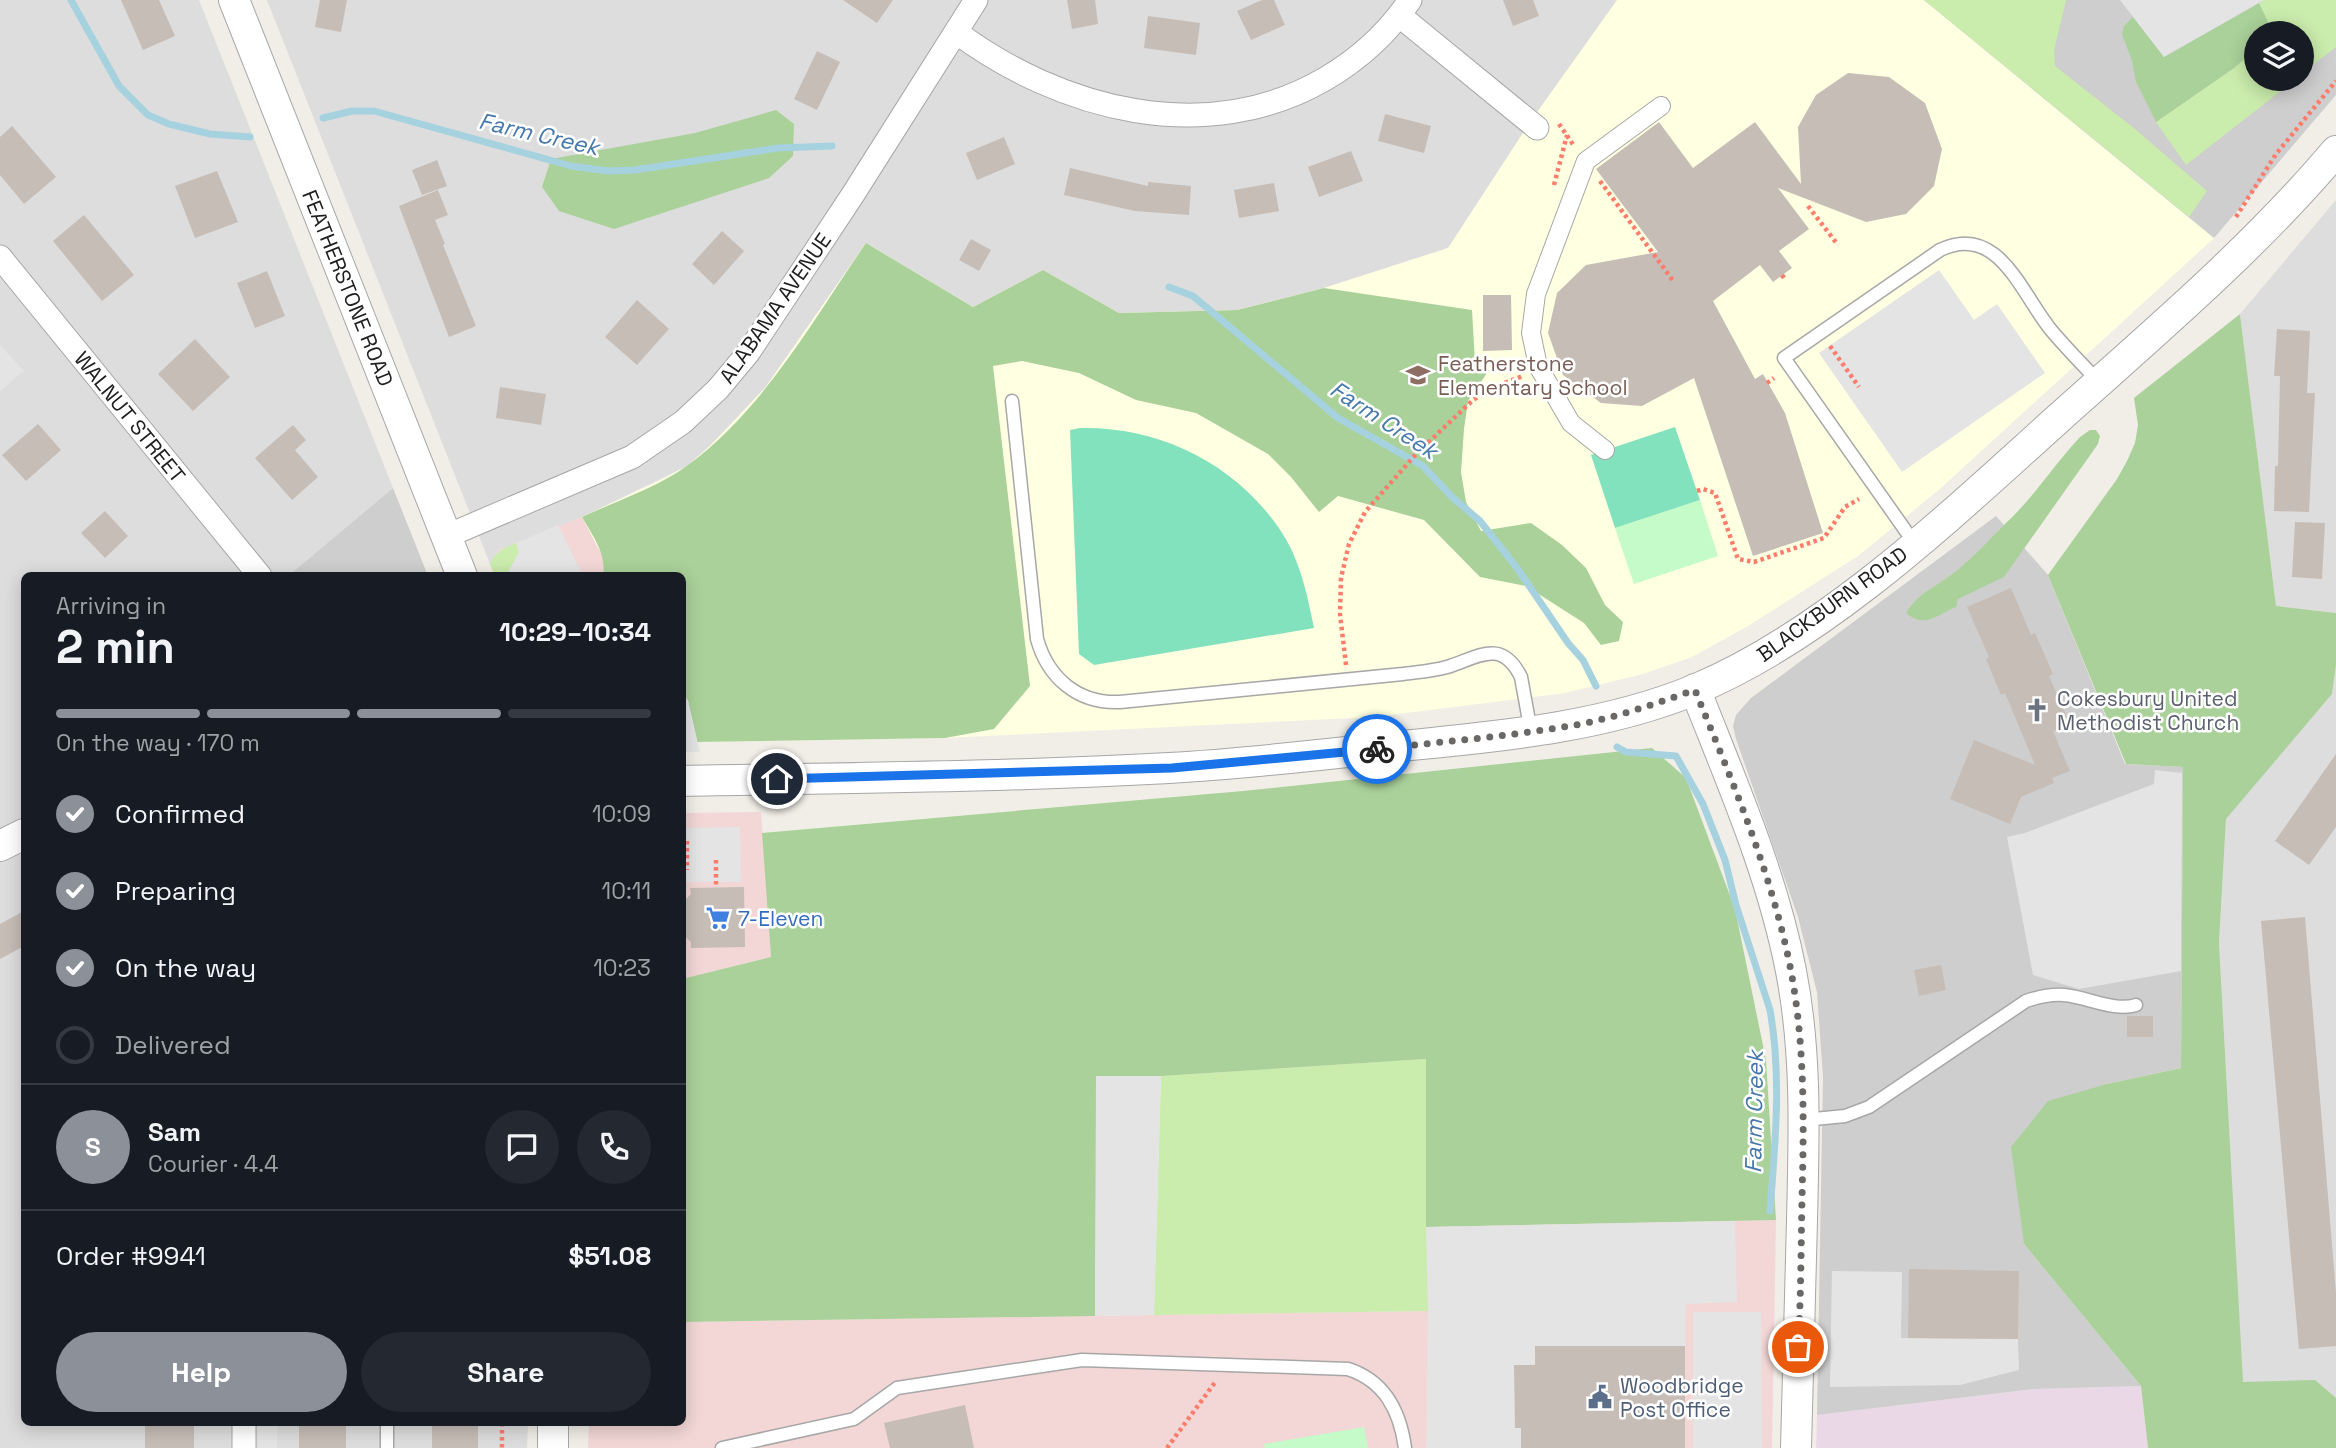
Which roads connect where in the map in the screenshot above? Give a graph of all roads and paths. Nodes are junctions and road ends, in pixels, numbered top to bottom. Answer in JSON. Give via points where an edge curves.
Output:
{"nodes":[{"id":1,"x":234,"y":0,"type":"edge"},
{"id":2,"x":976,"y":0,"type":"edge"},
{"id":3,"x":1405,"y":8,"type":"edge"},
{"id":4,"x":956,"y":32,"type":"junction"},
{"id":5,"x":2336,"y":82,"type":"edge"},
{"id":6,"x":1661,"y":106,"type":"dead end"},
{"id":7,"x":1546,"y":123,"type":"joint"},
{"id":8,"x":2336,"y":151,"type":"edge"},
{"id":9,"x":1586,"y":161,"type":"junction"},
{"id":10,"x":1808,"y":206,"type":"dead end"},
{"id":11,"x":2230,"y":227,"type":"dead end"},
{"id":12,"x":1839,"y":244,"type":"dead end"},
{"id":13,"x":0,"y":257,"type":"edge"},
{"id":14,"x":1674,"y":282,"type":"dead end"},
{"id":15,"x":1821,"y":333,"type":"junction"},
{"id":16,"x":1540,"y":370,"type":"junction"},
{"id":17,"x":1774,"y":378,"type":"dead end"},
{"id":18,"x":2099,"y":382,"type":"junction"},
{"id":19,"x":1767,"y":383,"type":"dead end"},
{"id":20,"x":1859,"y":387,"type":"dead end"},
{"id":21,"x":1012,"y":401,"type":"dead end"},
{"id":22,"x":1605,"y":450,"type":"dead end"},
{"id":23,"x":1697,"y":491,"type":"dead end"},
{"id":24,"x":1859,"y":499,"type":"dead end"},
{"id":25,"x":447,"y":536,"type":"junction"},
{"id":26,"x":1915,"y":544,"type":"junction"},
{"id":27,"x":257,"y":572,"type":"edge"},
{"id":28,"x":460,"y":572,"type":"edge"},
{"id":29,"x":1348,"y":679,"type":"junction"},
{"id":30,"x":1695,"y":690,"type":"junction"},
{"id":31,"x":1531,"y":732,"type":"junction"},
{"id":32,"x":686,"y":781,"type":"edge"},
{"id":33,"x":21,"y":836,"type":"edge"},
{"id":34,"x":687,"y":841,"type":"dead end"},
{"id":35,"x":0,"y":846,"type":"edge"},
{"id":36,"x":716,"y":859,"type":"dead end"},
{"id":37,"x":687,"y":870,"type":"dead end"},
{"id":38,"x":716,"y":885,"type":"dead end"},
{"id":39,"x":2136,"y":1005,"type":"dead end"},
{"id":40,"x":1804,"y":1120,"type":"junction"},
{"id":41,"x":1227,"y":1366,"type":"junction"},
{"id":42,"x":244,"y":1426,"type":"edge"},
{"id":43,"x":387,"y":1426,"type":"edge"},
{"id":44,"x":502,"y":1426,"type":"edge"},
{"id":45,"x":553,"y":1426,"type":"edge"},
{"id":46,"x":244,"y":1448,"type":"edge"},
{"id":47,"x":387,"y":1448,"type":"edge"},
{"id":48,"x":502,"y":1448,"type":"edge"},
{"id":49,"x":553,"y":1448,"type":"edge"},
{"id":50,"x":722,"y":1448,"type":"edge"},
{"id":51,"x":1167,"y":1448,"type":"edge"},
{"id":52,"x":1405,"y":1448,"type":"edge"},
{"id":53,"x":1796,"y":1448,"type":"edge"}],
"edges":[{"from":1,"to":25,"type":"street","name":"FEATHERSTONE ROAD"},
{"from":2,"to":4,"type":"street","name":"ALABAMA AVENUE"},
{"from":3,"to":4,"type":"street","via":[[1374,43],[1309,88],[1272,103],[1193,117],[1123,108],[1066,93],[1023,75]]},
{"from":3,"to":7,"type":"street"},
{"from":4,"to":25,"type":"street","name":"ALABAMA AVENUE","via":[[748,353],[718,389],[683,422],[632,457]]},
{"from":5,"to":11,"type":"path","via":[[2276,154]]},
{"from":6,"to":9,"type":"street"},
{"from":7,"to":9,"type":"path"},
{"from":8,"to":18,"type":"street","name":"BLACKBURN ROAD","via":[[2218,277]]},
{"from":9,"to":14,"type":"path"},
{"from":9,"to":16,"type":"street","via":[[1536,294],[1531,332]]},
{"from":10,"to":12,"type":"path"},
{"from":13,"to":27,"type":"street","name":"WALNUT STREET"},
{"from":15,"to":18,"type":"lane","via":[[1940,250],[1970,242],[2002,261],[2051,330]]},
{"from":15,"to":20,"type":"path"},
{"from":15,"to":26,"type":"lane","via":[[1784,358]]},
{"from":16,"to":22,"type":"street","via":[[1571,423]]},
{"from":16,"to":29,"type":"path","via":[[1485,392],[1457,414],[1365,512],[1343,561],[1340,614]]},
{"from":17,"to":19,"type":"path"},
{"from":18,"to":26,"type":"street","name":"BLACKBURN ROAD"},
{"from":21,"to":29,"type":"lane","via":[[1037,639],[1043,659],[1063,683],[1081,696],[1110,703]]},
{"from":23,"to":24,"type":"path","via":[[1715,493],[1738,559],[1754,562],[1824,538],[1845,507]]},
{"from":25,"to":28,"type":"street","name":"FEATHERSTONE ROAD"},
{"from":26,"to":30,"type":"street","name":"BLACKBURN ROAD","via":[[1782,644]]},
{"from":29,"to":31,"type":"lane","via":[[1428,671],[1493,652],[1507,659],[1521,677]]},
{"from":30,"to":31,"type":"street","name":"BLACKBURN ROAD","via":[[1643,708]]},
{"from":30,"to":40,"type":"street","via":[[1746,816],[1781,927],[1799,1026]]},
{"from":31,"to":32,"type":"street","name":"BLACKBURN ROAD","via":[[1172,768]]},
{"from":33,"to":35,"type":"street"},
{"from":34,"to":37,"type":"path"},
{"from":36,"to":38,"type":"path"},
{"from":39,"to":40,"type":"lane","via":[[2125,1007],[2065,995],[2026,1001],[1878,1103],[1845,1116]]},
{"from":40,"to":53,"type":"street"},
{"from":41,"to":50,"type":"lane","via":[[1082,1360],[897,1388],[854,1419]]},
{"from":41,"to":51,"type":"path"},
{"from":41,"to":52,"type":"lane","via":[[1335,1367],[1360,1373],[1377,1384],[1393,1404]]},
{"from":42,"to":46,"type":"street"},
{"from":43,"to":47,"type":"lane"},
{"from":44,"to":48,"type":"path"},
{"from":45,"to":49,"type":"street"}]}
